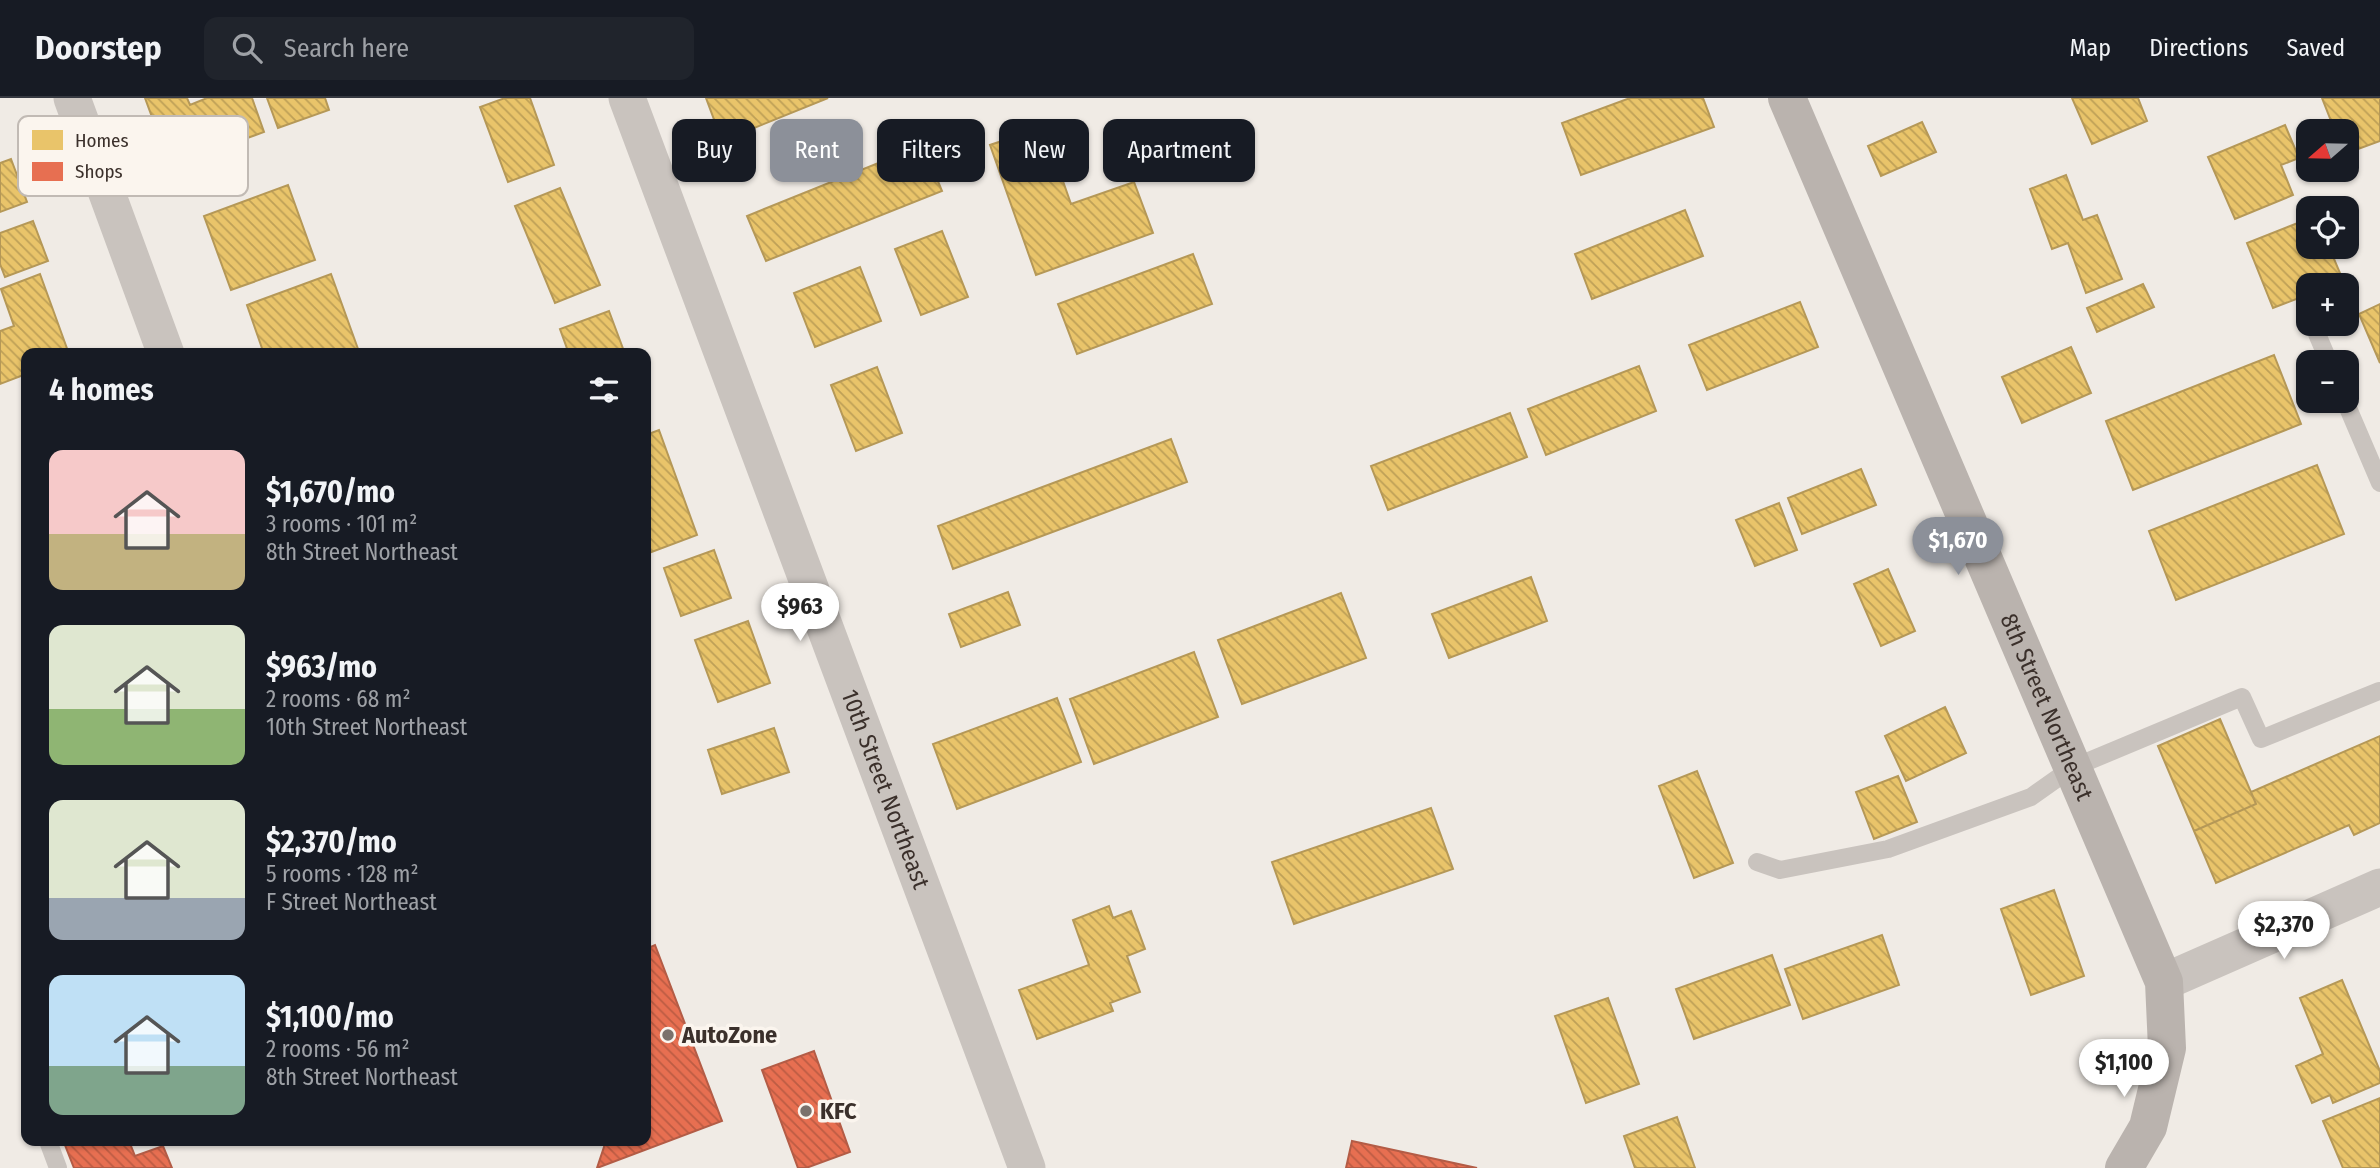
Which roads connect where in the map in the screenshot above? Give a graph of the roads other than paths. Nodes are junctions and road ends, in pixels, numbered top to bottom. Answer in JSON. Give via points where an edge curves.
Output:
{"nodes":[{"id":1,"x":72,"y":98,"type":"edge"},
{"id":2,"x":627,"y":98,"type":"edge"},
{"id":3,"x":1787,"y":98,"type":"edge"},
{"id":4,"x":79,"y":116,"type":"edge"},
{"id":5,"x":108,"y":196,"type":"edge"},
{"id":6,"x":164,"y":348,"type":"edge"},
{"id":7,"x":2350,"y":413,"type":"edge"},
{"id":8,"x":2380,"y":484,"type":"edge"},
{"id":9,"x":2379,"y":691,"type":"edge"},
{"id":10,"x":2072,"y":768,"type":"junction"},
{"id":11,"x":1757,"y":862,"type":"dead end"},
{"id":12,"x":2380,"y":887,"type":"edge"},
{"id":13,"x":2164,"y":982,"type":"junction"},
{"id":14,"x":50,"y":1146,"type":"edge"},
{"id":15,"x":58,"y":1168,"type":"edge"},
{"id":16,"x":1027,"y":1168,"type":"edge"},
{"id":17,"x":2124,"y":1168,"type":"edge"}],
"edges":[{"from":1,"to":4,"type":"street"},
{"from":2,"to":16,"type":"street","name":"10th Street Northeast"},
{"from":3,"to":10,"type":"street","name":"8th Street Northeast"},
{"from":5,"to":6,"type":"street"},
{"from":7,"to":8,"type":"lane"},
{"from":9,"to":10,"type":"lane","via":[[2261,739],[2242,697]]},
{"from":10,"to":11,"type":"lane","via":[[2031,797],[1888,849],[1780,870]]},
{"from":10,"to":13,"type":"street","name":"8th Street Northeast"},
{"from":12,"to":13,"type":"street"},
{"from":13,"to":17,"type":"street","name":"8th Street Northeast","via":[[2167,1048],[2148,1127]]},
{"from":14,"to":15,"type":"lane"}]}
